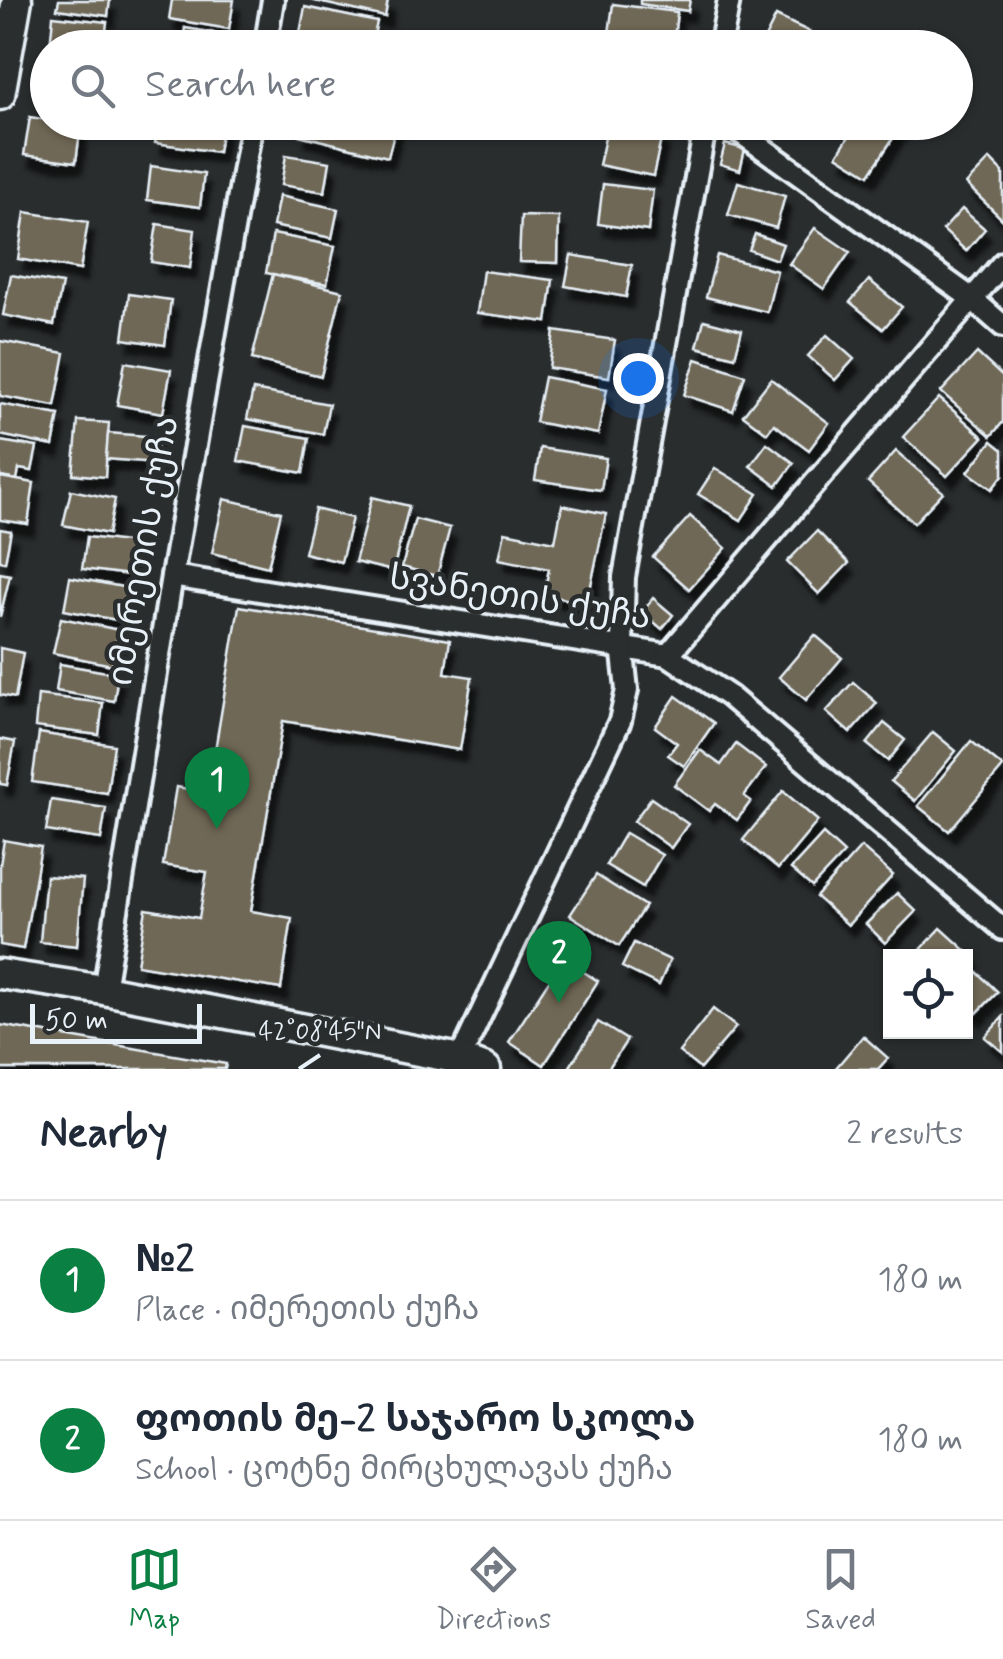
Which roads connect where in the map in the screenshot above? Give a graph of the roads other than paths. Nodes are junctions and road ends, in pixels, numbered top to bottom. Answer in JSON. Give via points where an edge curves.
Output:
{"nodes":[{"id":1,"x":17,"y":0,"type":"edge"},
{"id":2,"x":273,"y":0,"type":"edge"},
{"id":3,"x":728,"y":0,"type":"edge"},
{"id":4,"x":268,"y":30,"type":"edge"},
{"id":5,"x":723,"y":30,"type":"edge"},
{"id":6,"x":0,"y":96,"type":"edge"},
{"id":7,"x":249,"y":140,"type":"edge"},
{"id":8,"x":703,"y":140,"type":"edge"},
{"id":9,"x":751,"y":140,"type":"edge"},
{"id":10,"x":1003,"y":263,"type":"edge"},
{"id":11,"x":971,"y":298,"type":"junction"},
{"id":12,"x":1003,"y":326,"type":"edge"},
{"id":13,"x":172,"y":576,"type":"junction"},
{"id":14,"x":622,"y":645,"type":"junction"},
{"id":15,"x":668,"y":655,"type":"junction"},
{"id":16,"x":1003,"y":929,"type":"edge"},
{"id":17,"x":0,"y":974,"type":"edge"},
{"id":18,"x":104,"y":990,"type":"junction"},
{"id":19,"x":467,"y":1066,"type":"edge"}],
"edges":[{"from":1,"to":6,"type":"street"},
{"from":2,"to":4,"type":"street"},
{"from":3,"to":5,"type":"street"},
{"from":7,"to":13,"type":"street","name":"იმერეთის ქუჩა"},
{"from":8,"to":14,"type":"street","via":[[624,577]]},
{"from":9,"to":11,"type":"street"},
{"from":10,"to":11,"type":"street"},
{"from":11,"to":12,"type":"street"},
{"from":11,"to":15,"type":"street"},
{"from":13,"to":14,"type":"street","name":"სვანეთის ქუჩა"},
{"from":13,"to":18,"type":"street","name":"იმერეთის ქუჩა"},
{"from":14,"to":15,"type":"street","name":"სვანეთის ქუჩა"},
{"from":14,"to":19,"type":"street","via":[[627,690],[620,721]]},
{"from":15,"to":16,"type":"street","name":"სვანეთის ქუჩა","via":[[729,696]]},
{"from":17,"to":18,"type":"street"},
{"from":18,"to":19,"type":"street"}]}
